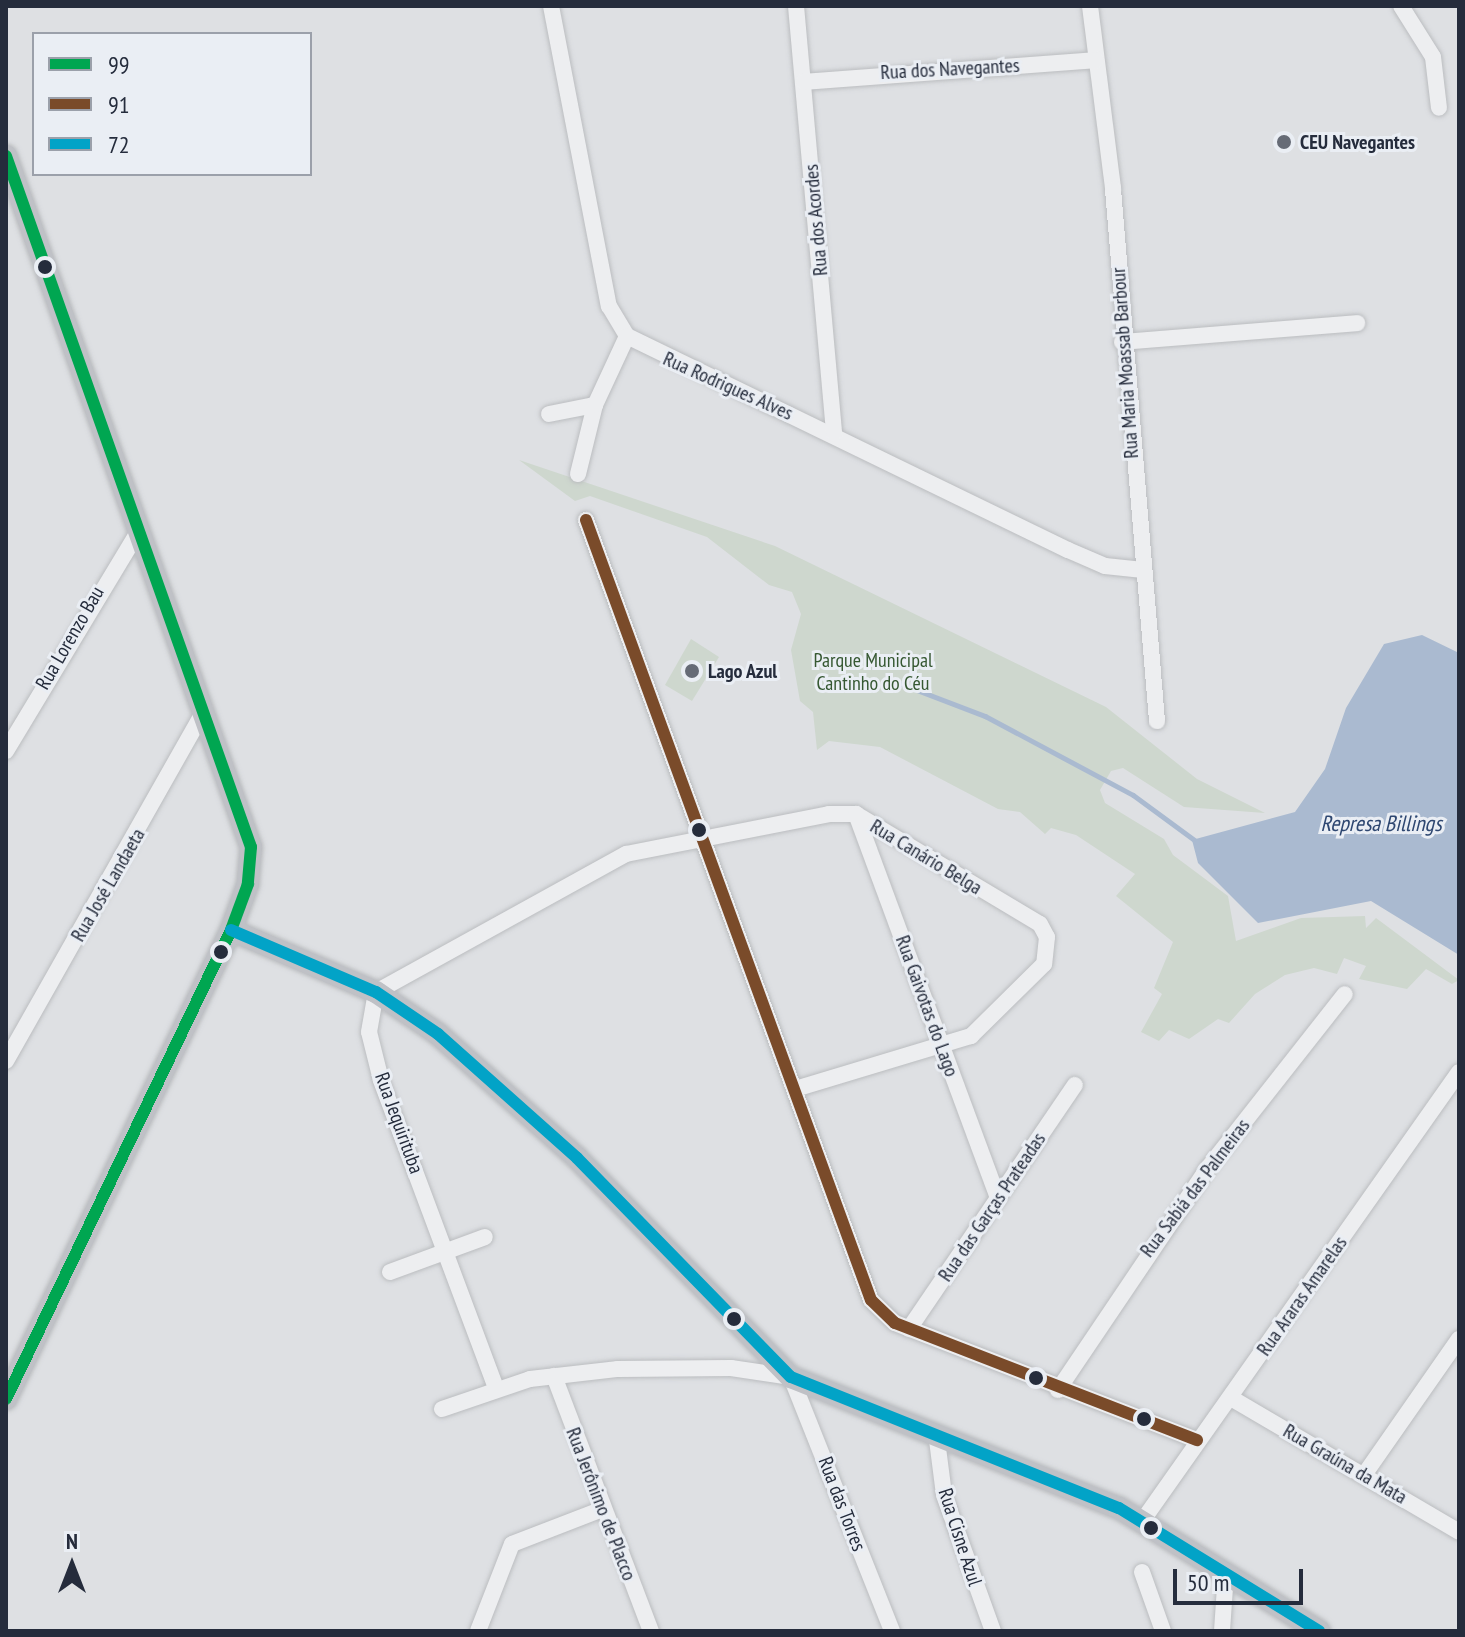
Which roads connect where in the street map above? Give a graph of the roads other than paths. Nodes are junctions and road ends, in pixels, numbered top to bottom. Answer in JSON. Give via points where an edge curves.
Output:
{"nodes":[{"id":1,"x":551,"y":6,"type":"edge"},
{"id":2,"x":796,"y":6,"type":"edge"},
{"id":3,"x":1090,"y":6,"type":"edge"},
{"id":4,"x":1401,"y":6,"type":"edge"},
{"id":5,"x":1096,"y":60,"type":"junction"},
{"id":6,"x":804,"y":82,"type":"junction"},
{"id":7,"x":1439,"y":108,"type":"dead end"},
{"id":8,"x":6,"y":156,"type":"edge"},
{"id":9,"x":1357,"y":323,"type":"dead end"},
{"id":10,"x":627,"y":336,"type":"junction"},
{"id":11,"x":1122,"y":342,"type":"junction"},
{"id":12,"x":595,"y":405,"type":"junction"},
{"id":13,"x":549,"y":414,"type":"dead end"},
{"id":14,"x":834,"y":433,"type":"junction"},
{"id":15,"x":578,"y":474,"type":"dead end"},
{"id":16,"x":586,"y":520,"type":"dead end"},
{"id":17,"x":140,"y":529,"type":"junction"},
{"id":18,"x":1141,"y":570,"type":"junction"},
{"id":19,"x":206,"y":708,"type":"junction"},
{"id":20,"x":1157,"y":721,"type":"dead end"},
{"id":21,"x":6,"y":751,"type":"edge"},
{"id":22,"x":856,"y":814,"type":"junction"},
{"id":23,"x":702,"y":841,"type":"junction"},
{"id":24,"x":231,"y":930,"type":"junction"},
{"id":25,"x":376,"y":992,"type":"junction"},
{"id":26,"x":1345,"y":994,"type":"dead end"},
{"id":27,"x":943,"y":1049,"type":"junction"},
{"id":28,"x":6,"y":1061,"type":"edge"},
{"id":29,"x":1459,"y":1072,"type":"edge"},
{"id":30,"x":1075,"y":1085,"type":"dead end"},
{"id":31,"x":796,"y":1089,"type":"junction"},
{"id":32,"x":998,"y":1198,"type":"junction"},
{"id":33,"x":485,"y":1237,"type":"dead end"},
{"id":34,"x":448,"y":1251,"type":"junction"},
{"id":35,"x":390,"y":1272,"type":"dead end"},
{"id":36,"x":909,"y":1329,"type":"junction"},
{"id":37,"x":1459,"y":1339,"type":"edge"},
{"id":38,"x":554,"y":1376,"type":"junction"},
{"id":39,"x":791,"y":1377,"type":"junction"},
{"id":40,"x":496,"y":1388,"type":"junction"},
{"id":41,"x":1058,"y":1390,"type":"junction"},
{"id":42,"x":1231,"y":1398,"type":"junction"},
{"id":43,"x":6,"y":1399,"type":"edge"},
{"id":44,"x":442,"y":1409,"type":"dead end"},
{"id":45,"x":937,"y":1440,"type":"junction"},
{"id":46,"x":1197,"y":1440,"type":"junction"},
{"id":47,"x":1364,"y":1475,"type":"junction"},
{"id":48,"x":600,"y":1510,"type":"junction"},
{"id":49,"x":1143,"y":1520,"type":"junction"},
{"id":50,"x":1459,"y":1532,"type":"edge"},
{"id":51,"x":1142,"y":1572,"type":"dead end"},
{"id":52,"x":1226,"y":1573,"type":"junction"},
{"id":53,"x":478,"y":1631,"type":"edge"},
{"id":54,"x":651,"y":1631,"type":"edge"},
{"id":55,"x":892,"y":1631,"type":"edge"},
{"id":56,"x":993,"y":1631,"type":"edge"},
{"id":57,"x":1163,"y":1631,"type":"edge"},
{"id":58,"x":1222,"y":1631,"type":"edge"},
{"id":59,"x":1319,"y":1631,"type":"edge"}],
"edges":[{"from":1,"to":10,"type":"street","via":[[609,306]]},
{"from":2,"to":6,"type":"street","name":"Rua dos Acordes"},
{"from":3,"to":5,"type":"street","name":"Rua Maria Moassab Barbour"},
{"from":4,"to":7,"type":"street","via":[[1433,57]]},
{"from":5,"to":6,"type":"street","name":"Rua dos Navegantes"},
{"from":5,"to":11,"type":"street","name":"Rua Maria Moassab Barbour"},
{"from":6,"to":14,"type":"street","name":"Rua dos Acordes"},
{"from":8,"to":17,"type":"main road"},
{"from":9,"to":11,"type":"street"},
{"from":10,"to":12,"type":"street"},
{"from":10,"to":14,"type":"street","name":"Rua Rodrigues Alves"},
{"from":11,"to":18,"type":"street","name":"Rua Maria Moassab Barbour"},
{"from":12,"to":13,"type":"street"},
{"from":12,"to":15,"type":"street"},
{"from":14,"to":18,"type":"street","name":"Rua Rodrigues Alves","via":[[1068,550],[1105,566]]},
{"from":16,"to":23,"type":"street"},
{"from":17,"to":19,"type":"main road"},
{"from":17,"to":21,"type":"street","name":"Rua Lorenzo Bau"},
{"from":18,"to":20,"type":"street","name":"Rua Maria Moassab Barbour"},
{"from":19,"to":24,"type":"main road","via":[[251,847],[248,884]]},
{"from":19,"to":28,"type":"street","name":"Rua José Landaeta"},
{"from":22,"to":23,"type":"street","name":"Rua Canário Belga"},
{"from":22,"to":27,"type":"street","name":"Rua Gaivotas do Lago"},
{"from":22,"to":27,"type":"street","name":"Rua Canário Belga","via":[[1040,924],[1047,937],[1035,976],[990,1021]]},
{"from":23,"to":25,"type":"street","name":"Rua Canário Belga","via":[[664,841],[611,860]]},
{"from":23,"to":31,"type":"street"},
{"from":24,"to":25,"type":"main road"},
{"from":24,"to":43,"type":"main road"},
{"from":25,"to":34,"type":"street","name":"Rua Jequirituba","via":[[369,1032],[381,1080]]},
{"from":25,"to":39,"type":"main road","via":[[438,1034],[577,1158]]},
{"from":26,"to":41,"type":"street","name":"Rua Sabiá das Palmeiras","via":[[1190,1191]]},
{"from":27,"to":31,"type":"street","name":"Rua Canário Belga"},
{"from":27,"to":32,"type":"street","name":"Rua Gaivotas do Lago"},
{"from":29,"to":42,"type":"street","name":"Rua Araras Amarelas"},
{"from":30,"to":32,"type":"street","name":"Rua das Garças Prateadas"},
{"from":31,"to":36,"type":"street","via":[[863,1284],[881,1312]]},
{"from":32,"to":36,"type":"street","name":"Rua das Garças Prateadas"},
{"from":33,"to":34,"type":"street"},
{"from":34,"to":35,"type":"street"},
{"from":34,"to":40,"type":"street","name":"Rua Jequirituba"},
{"from":36,"to":41,"type":"street"},
{"from":37,"to":47,"type":"street"},
{"from":38,"to":39,"type":"street","via":[[731,1368]]},
{"from":38,"to":40,"type":"street"},
{"from":38,"to":48,"type":"street","name":"Rua Jerônimo de Placco"},
{"from":39,"to":45,"type":"main road"},
{"from":39,"to":55,"type":"street","name":"Rua das Torres"},
{"from":40,"to":44,"type":"street"},
{"from":41,"to":46,"type":"street"},
{"from":42,"to":46,"type":"street","name":"Rua Araras Amarelas"},
{"from":42,"to":47,"type":"street","name":"Rua Graúna da Mata"},
{"from":45,"to":49,"type":"main road"},
{"from":45,"to":56,"type":"street","name":"Rua Cisne Azul","via":[[944,1495]]},
{"from":46,"to":49,"type":"street","name":"Rua Araras Amarelas"},
{"from":47,"to":50,"type":"street","name":"Rua Graúna da Mata"},
{"from":48,"to":53,"type":"street","via":[[512,1544]]},
{"from":48,"to":54,"type":"street","name":"Rua Jerônimo de Placco"},
{"from":49,"to":52,"type":"main road"},
{"from":51,"to":57,"type":"street"},
{"from":52,"to":58,"type":"street"},
{"from":52,"to":59,"type":"main road"}]}
